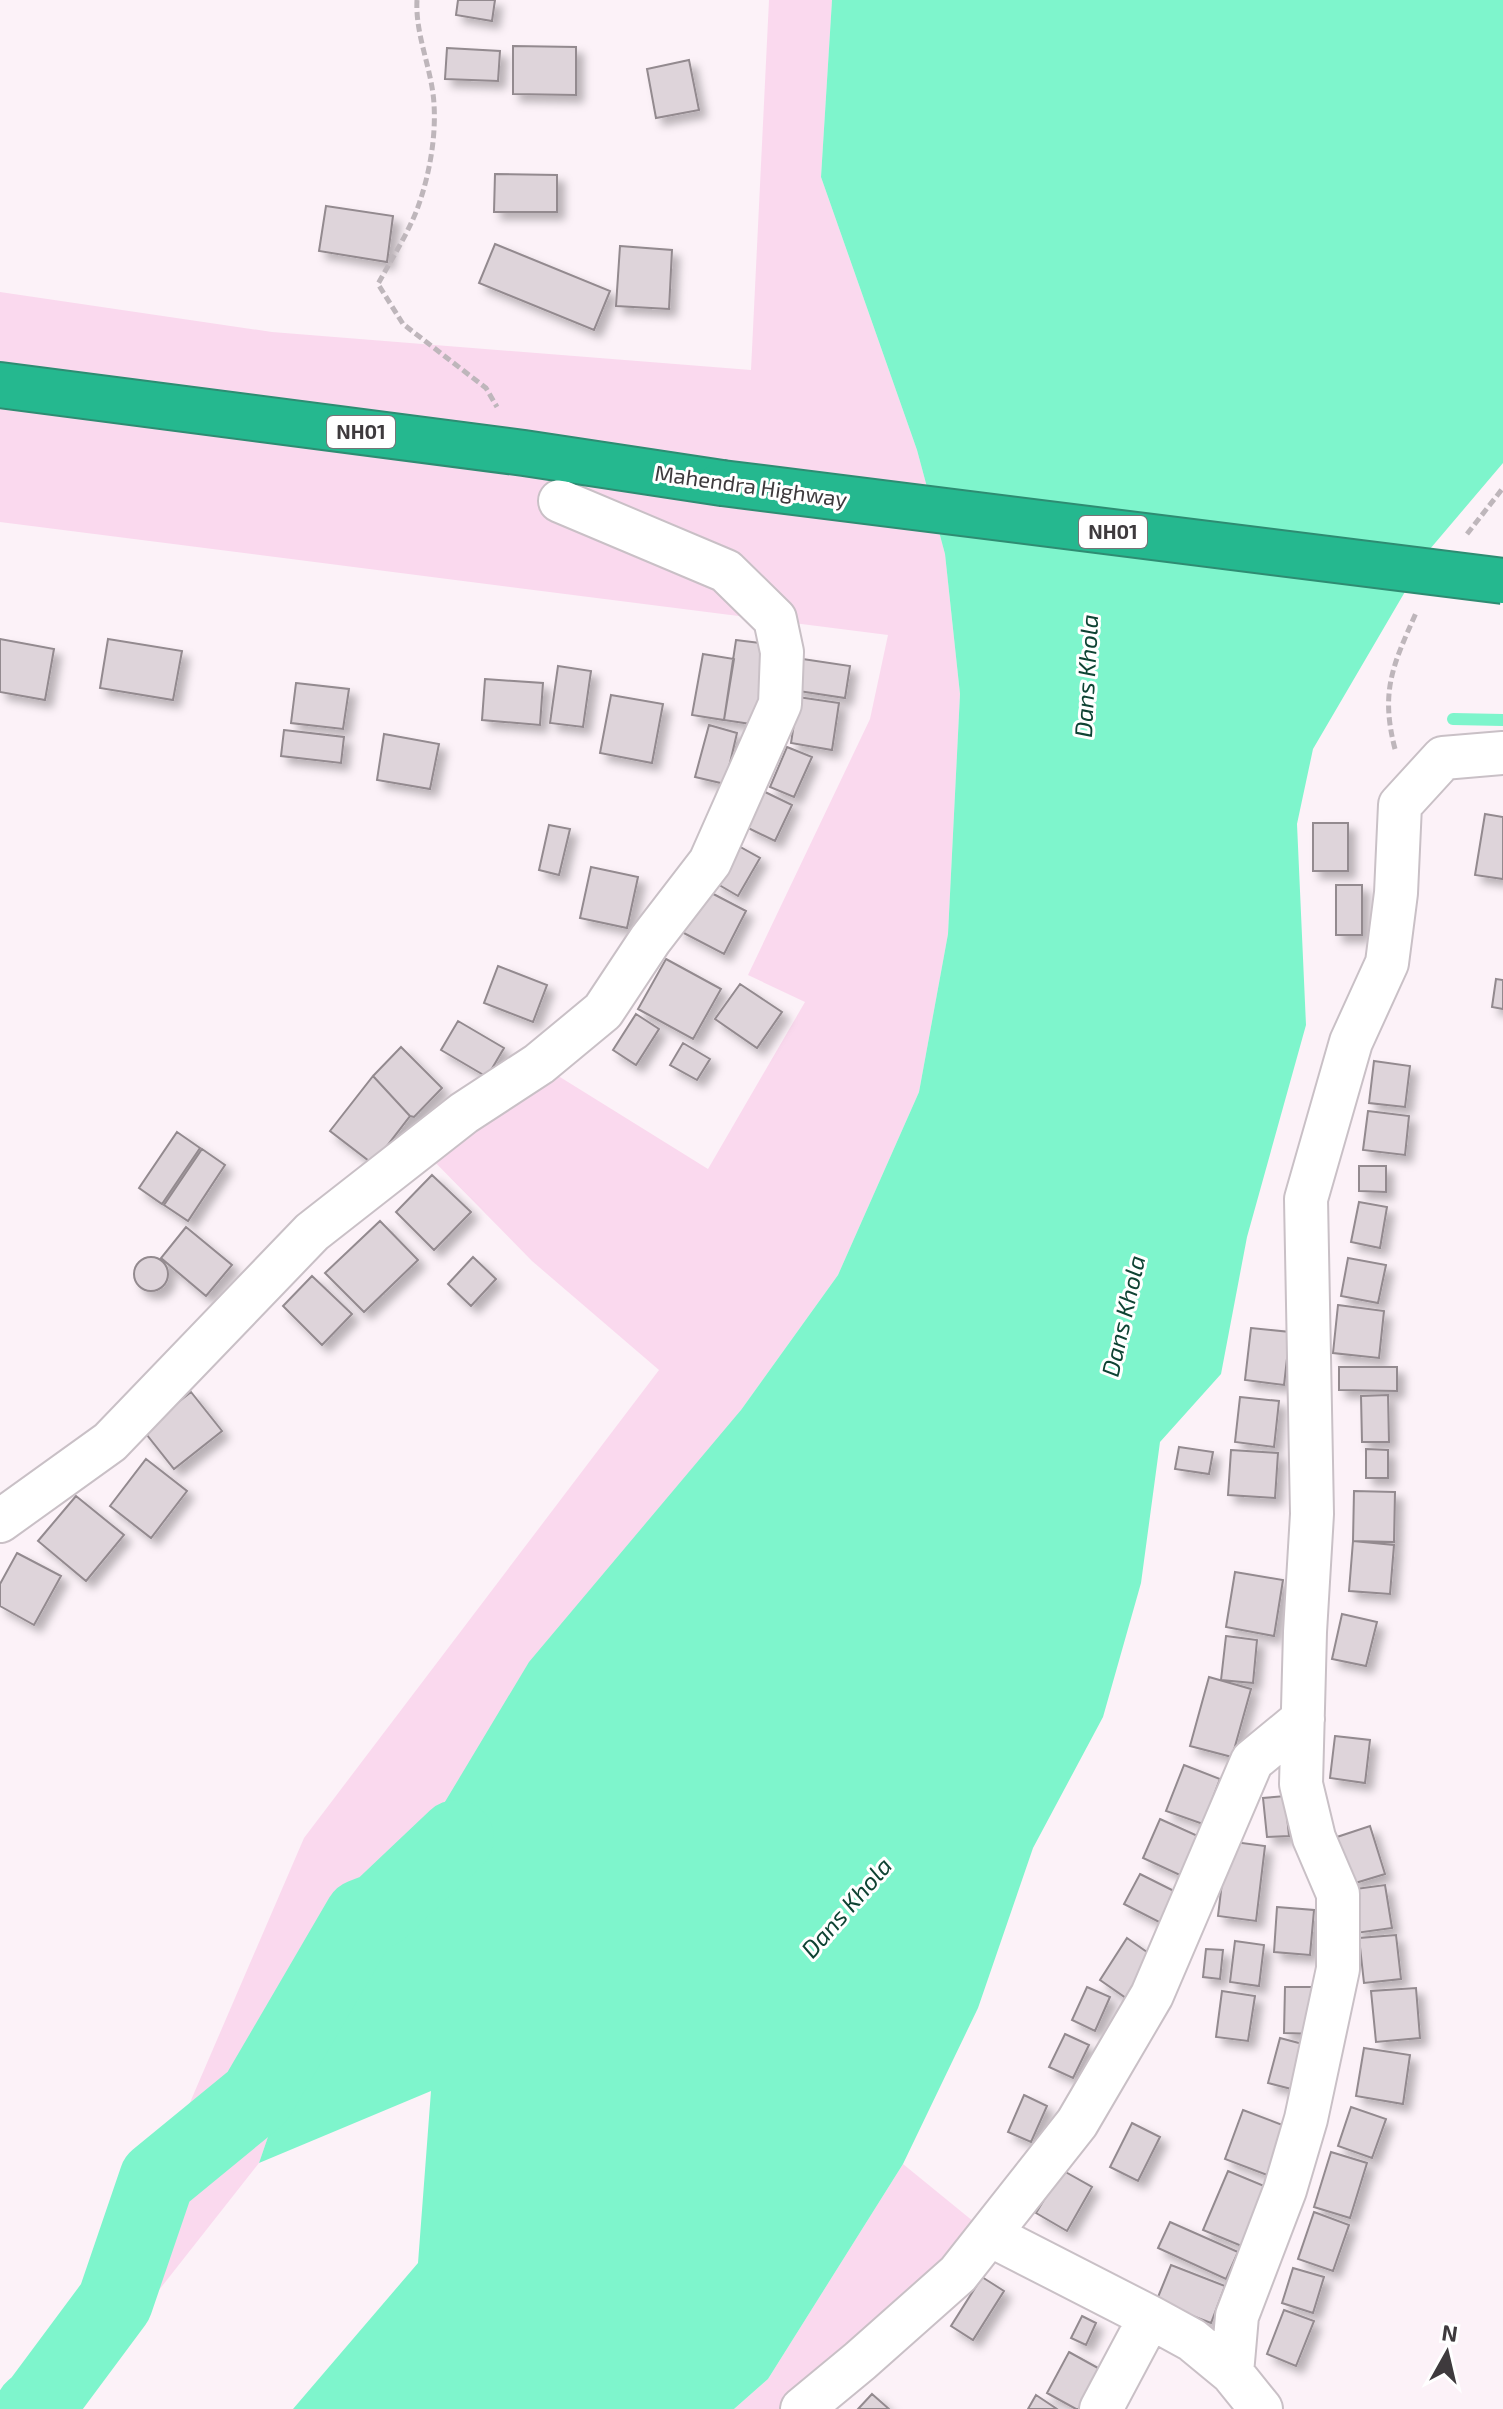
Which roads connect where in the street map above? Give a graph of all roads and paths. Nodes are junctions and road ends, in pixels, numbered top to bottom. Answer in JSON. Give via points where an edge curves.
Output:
{"nodes":[{"id":1,"x":417,"y":0,"type":"edge"},
{"id":2,"x":0,"y":385,"type":"edge"},
{"id":3,"x":524,"y":453,"type":"junction"},
{"id":4,"x":1503,"y":488,"type":"edge"},
{"id":5,"x":560,"y":501,"type":"dead end"},
{"id":6,"x":1467,"y":534,"type":"dead end"},
{"id":7,"x":1503,"y":581,"type":"edge"},
{"id":8,"x":1417,"y":612,"type":"dead end"},
{"id":9,"x":1503,"y":753,"type":"edge"},
{"id":10,"x":1407,"y":797,"type":"junction"},
{"id":11,"x":0,"y":1521,"type":"edge"},
{"id":12,"x":1303,"y":1719,"type":"junction"},
{"id":13,"x":990,"y":2235,"type":"junction"},
{"id":14,"x":1150,"y":2317,"type":"junction"},
{"id":15,"x":1232,"y":2373,"type":"junction"},
{"id":16,"x":802,"y":2409,"type":"edge"},
{"id":17,"x":1101,"y":2409,"type":"edge"},
{"id":18,"x":1261,"y":2409,"type":"edge"}],
"edges":[{"from":1,"to":3,"type":"path","via":[[434,104],[432,153],[420,203],[378,284],[403,324],[486,388]]},
{"from":2,"to":3,"type":"highway","name":"Mahendra Highway","number":"NH01"},
{"from":3,"to":7,"type":"highway","name":"Mahendra Highway","number":"NH01","bridge":true,"via":[[722,483]]},
{"from":4,"to":6,"type":"path"},
{"from":5,"to":11,"type":"street","via":[[726,571],[775,619],[782,652],[780,704],[710,862],[603,1011],[312,1232],[110,1442]]},
{"from":8,"to":10,"type":"path","via":[[1393,665],[1388,700]]},
{"from":9,"to":10,"type":"street","via":[[1443,758]]},
{"from":10,"to":12,"type":"street","via":[[1400,805],[1387,963],[1351,1042],[1306,1199],[1312,1514]]},
{"from":12,"to":13,"type":"street","via":[[1252,1761],[1152,1995],[1077,2123]]},
{"from":12,"to":15,"type":"street","via":[[1301,1784],[1314,1838],[1338,1894],[1338,1969],[1306,2119],[1237,2316]]},
{"from":13,"to":14,"type":"street"},
{"from":13,"to":16,"type":"street","via":[[958,2274]]},
{"from":14,"to":15,"type":"street","via":[[1192,2340]]},
{"from":14,"to":17,"type":"street"},
{"from":15,"to":18,"type":"street"}]}
